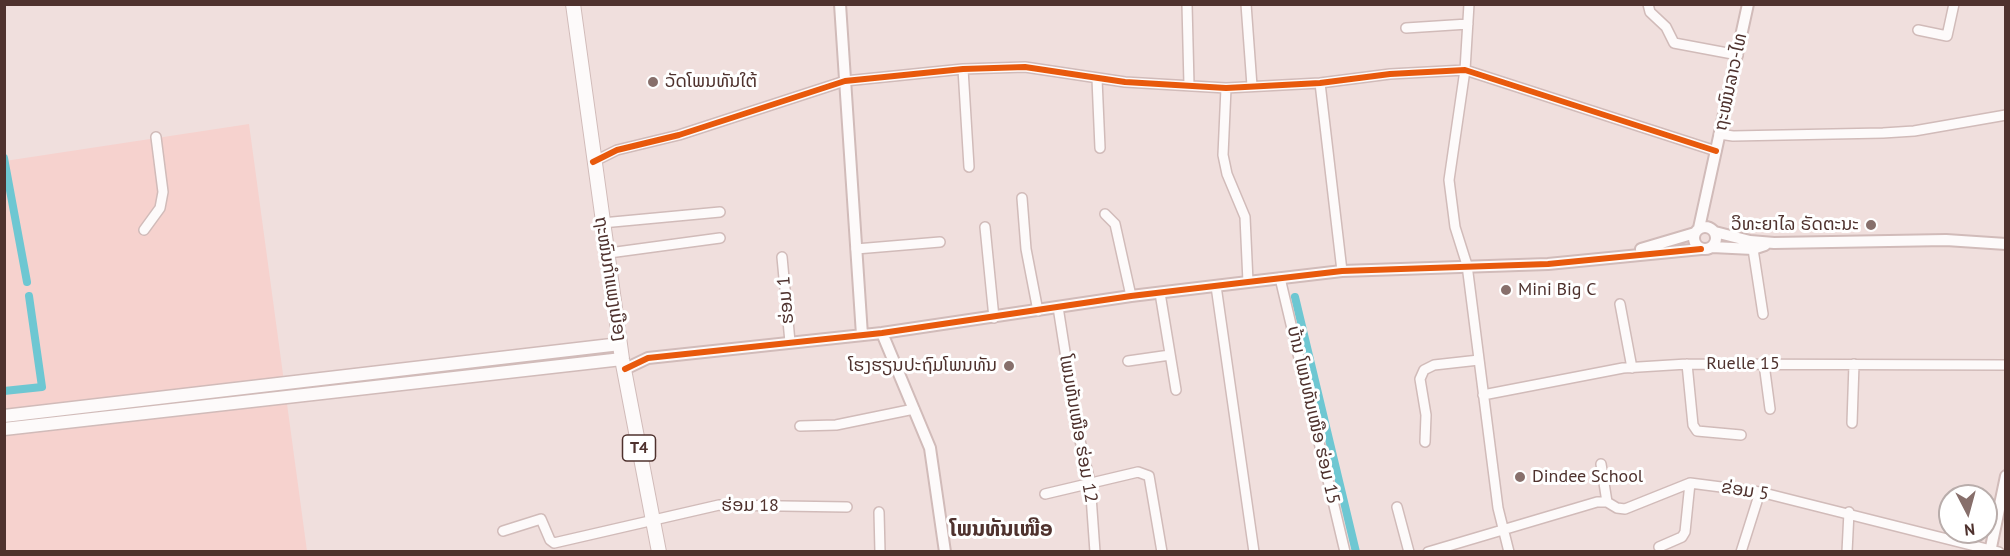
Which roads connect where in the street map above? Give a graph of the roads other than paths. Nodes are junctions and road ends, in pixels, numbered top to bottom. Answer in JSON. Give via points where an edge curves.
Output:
{"nodes":[{"id":1,"x":573,"y":4,"type":"edge"},
{"id":2,"x":840,"y":4,"type":"edge"},
{"id":3,"x":1187,"y":4,"type":"edge"},
{"id":4,"x":1246,"y":4,"type":"edge"},
{"id":5,"x":1469,"y":4,"type":"edge"},
{"id":6,"x":1648,"y":4,"type":"edge"},
{"id":7,"x":1748,"y":4,"type":"edge"},
{"id":8,"x":1954,"y":4,"type":"edge"},
{"id":9,"x":1468,"y":24,"type":"junction"},
{"id":10,"x":1406,"y":28,"type":"dead end"},
{"id":11,"x":1918,"y":30,"type":"dead end"},
{"id":12,"x":1737,"y":55,"type":"junction"},
{"id":13,"x":963,"y":69,"type":"junction"},
{"id":14,"x":1465,"y":70,"type":"junction"},
{"id":15,"x":1097,"y":79,"type":"junction"},
{"id":16,"x":845,"y":81,"type":"junction"},
{"id":17,"x":1320,"y":83,"type":"junction"},
{"id":18,"x":1189,"y":85,"type":"junction"},
{"id":19,"x":1252,"y":86,"type":"junction"},
{"id":20,"x":1226,"y":88,"type":"junction"},
{"id":21,"x":2006,"y":115,"type":"edge"},
{"id":22,"x":1719,"y":134,"type":"junction"},
{"id":23,"x":156,"y":137,"type":"dead end"},
{"id":24,"x":1100,"y":148,"type":"dead end"},
{"id":25,"x":1716,"y":151,"type":"junction"},
{"id":26,"x":594,"y":162,"type":"junction"},
{"id":27,"x":969,"y":167,"type":"dead end"},
{"id":28,"x":1709,"y":194,"type":"junction"},
{"id":29,"x":1022,"y":198,"type":"dead end"},
{"id":30,"x":720,"y":212,"type":"dead end"},
{"id":31,"x":1106,"y":214,"type":"dead end"},
{"id":32,"x":602,"y":224,"type":"junction"},
{"id":33,"x":985,"y":227,"type":"dead end"},
{"id":34,"x":144,"y":230,"type":"dead end"},
{"id":35,"x":1697,"y":231,"type":"junction"},
{"id":36,"x":1714,"y":231,"type":"junction"},
{"id":37,"x":720,"y":237,"type":"dead end"},
{"id":38,"x":940,"y":242,"type":"dead end"},
{"id":39,"x":1774,"y":243,"type":"junction"},
{"id":40,"x":2006,"y":244,"type":"edge"},
{"id":41,"x":1707,"y":248,"type":"junction"},
{"id":42,"x":856,"y":249,"type":"junction"},
{"id":43,"x":1753,"y":249,"type":"junction"},
{"id":44,"x":609,"y":253,"type":"junction"},
{"id":45,"x":782,"y":257,"type":"dead end"},
{"id":46,"x":1611,"y":257,"type":"junction"},
{"id":47,"x":1467,"y":266,"type":"junction"},
{"id":48,"x":1342,"y":271,"type":"junction"},
{"id":49,"x":1280,"y":278,"type":"junction"},
{"id":50,"x":1248,"y":282,"type":"junction"},
{"id":51,"x":1216,"y":286,"type":"junction"},
{"id":52,"x":1160,"y":293,"type":"junction"},
{"id":53,"x":1131,"y":296,"type":"junction"},
{"id":54,"x":1620,"y":303,"type":"dead end"},
{"id":55,"x":1058,"y":307,"type":"junction"},
{"id":56,"x":1038,"y":310,"type":"junction"},
{"id":57,"x":1763,"y":314,"type":"dead end"},
{"id":58,"x":994,"y":318,"type":"junction"},
{"id":59,"x":882,"y":333,"type":"junction"},
{"id":60,"x":862,"y":335,"type":"junction"},
{"id":61,"x":790,"y":342,"type":"junction"},
{"id":62,"x":620,"y":344,"type":"junction"},
{"id":63,"x":1170,"y":355,"type":"junction"},
{"id":64,"x":1479,"y":360,"type":"junction"},
{"id":65,"x":1128,"y":361,"type":"dead end"},
{"id":66,"x":623,"y":364,"type":"junction"},
{"id":67,"x":1687,"y":364,"type":"junction"},
{"id":68,"x":1764,"y":364,"type":"junction"},
{"id":69,"x":1854,"y":364,"type":"junction"},
{"id":70,"x":2006,"y":365,"type":"edge"},
{"id":71,"x":1632,"y":368,"type":"junction"},
{"id":72,"x":1176,"y":390,"type":"dead end"},
{"id":73,"x":1483,"y":395,"type":"junction"},
{"id":74,"x":914,"y":409,"type":"junction"},
{"id":75,"x":1770,"y":409,"type":"dead end"},
{"id":76,"x":4,"y":416,"type":"edge"},
{"id":77,"x":1852,"y":423,"type":"dead end"},
{"id":78,"x":800,"y":426,"type":"dead end"},
{"id":79,"x":4,"y":429,"type":"edge"},
{"id":80,"x":1741,"y":435,"type":"dead end"},
{"id":81,"x":1425,"y":442,"type":"dead end"},
{"id":82,"x":1600,"y":464,"type":"dead end"},
{"id":83,"x":2006,"y":476,"type":"edge"},
{"id":84,"x":1090,"y":482,"type":"junction"},
{"id":85,"x":1690,"y":483,"type":"junction"},
{"id":86,"x":1760,"y":492,"type":"junction"},
{"id":87,"x":1045,"y":494,"type":"dead end"},
{"id":88,"x":1607,"y":502,"type":"junction"},
{"id":89,"x":847,"y":507,"type":"dead end"},
{"id":90,"x":1397,"y":507,"type":"dead end"},
{"id":91,"x":879,"y":512,"type":"dead end"},
{"id":92,"x":1849,"y":512,"type":"junction"},
{"id":93,"x":653,"y":518,"type":"junction"},
{"id":94,"x":1502,"y":529,"type":"junction"},
{"id":95,"x":503,"y":531,"type":"dead end"},
{"id":96,"x":1659,"y":548,"type":"dead end"},
{"id":97,"x":1993,"y":551,"type":"edge"},
{"id":98,"x":659,"y":552,"type":"edge"},
{"id":99,"x":880,"y":552,"type":"edge"},
{"id":100,"x":945,"y":552,"type":"edge"},
{"id":101,"x":1095,"y":552,"type":"edge"},
{"id":102,"x":1162,"y":552,"type":"edge"},
{"id":103,"x":1254,"y":552,"type":"edge"},
{"id":104,"x":1345,"y":552,"type":"edge"},
{"id":105,"x":1409,"y":552,"type":"edge"},
{"id":106,"x":1428,"y":552,"type":"edge"},
{"id":107,"x":1509,"y":552,"type":"edge"},
{"id":108,"x":1741,"y":552,"type":"edge"},
{"id":109,"x":1847,"y":552,"type":"edge"}],
"edges":[{"from":1,"to":26,"type":"main road","name":"ຖະໜົນກຳແພງເມືອງ","number":"T4"},
{"from":2,"to":16,"type":"street"},
{"from":3,"to":18,"type":"street"},
{"from":4,"to":19,"type":"street"},
{"from":5,"to":9,"type":"street"},
{"from":6,"to":12,"type":"street","via":[[1674,43]]},
{"from":7,"to":12,"type":"street","name":"ຖະໜົນລາວ-ໄທ"},
{"from":8,"to":11,"type":"street","via":[[1947,36]]},
{"from":9,"to":10,"type":"street"},
{"from":9,"to":14,"type":"street"},
{"from":12,"to":22,"type":"street","name":"ຖະໜົນລາວ-ໄທ"},
{"from":13,"to":15,"type":"street","via":[[1025,67]]},
{"from":13,"to":16,"type":"street"},
{"from":13,"to":27,"type":"street"},
{"from":14,"to":17,"type":"street"},
{"from":14,"to":25,"type":"street"},
{"from":14,"to":47,"type":"street","via":[[1449,180],[1455,226]]},
{"from":15,"to":18,"type":"street"},
{"from":15,"to":24,"type":"street"},
{"from":16,"to":26,"type":"street","via":[[679,135],[617,150]]},
{"from":16,"to":42,"type":"street"},
{"from":17,"to":19,"type":"street"},
{"from":17,"to":48,"type":"street"},
{"from":18,"to":20,"type":"street"},
{"from":19,"to":20,"type":"street"},
{"from":20,"to":50,"type":"street","via":[[1224,166],[1245,217]]},
{"from":21,"to":22,"type":"street","via":[[1914,131]]},
{"from":22,"to":25,"type":"street","name":"ຖະໜົນລາວ-ໄທ"},
{"from":23,"to":34,"type":"street","via":[[163,192],[160,208]]},
{"from":25,"to":28,"type":"street","name":"ຖະໜົນລາວ-ໄທ"},
{"from":26,"to":32,"type":"main road","name":"ຖະໜົນກຳແພງເມືອງ","number":"T4"},
{"from":28,"to":35,"type":"street","name":"ຖະໜົນລາວ-ໄທ"},
{"from":28,"to":36,"type":"street","name":"ຖະໜົນລາວ-ໄທ"},
{"from":29,"to":56,"type":"street","via":[[1026,249]]},
{"from":30,"to":32,"type":"street"},
{"from":31,"to":53,"type":"street","via":[[1114,224]]},
{"from":32,"to":44,"type":"main road","name":"ຖະໜົນກຳແພງເມືອງ","number":"T4"},
{"from":33,"to":58,"type":"street"},
{"from":35,"to":36,"type":"street"},
{"from":35,"to":41,"type":"street","via":[[1694,240]]},
{"from":35,"to":46,"type":"street"},
{"from":36,"to":39,"type":"street"},
{"from":36,"to":41,"type":"street","name":"ຖະໜົນລາວ-ໄທ","via":[[1716,240]]},
{"from":37,"to":44,"type":"street"},
{"from":38,"to":42,"type":"street"},
{"from":39,"to":40,"type":"street","via":[[1946,240]]},
{"from":39,"to":43,"type":"street"},
{"from":41,"to":43,"type":"street"},
{"from":41,"to":46,"type":"street"},
{"from":42,"to":60,"type":"street"},
{"from":43,"to":57,"type":"street"},
{"from":44,"to":62,"type":"main road","name":"ຖະໜົນກຳແພງເມືອງ","number":"T4"},
{"from":45,"to":61,"type":"street","name":"ຮ່ອມ 1"},
{"from":46,"to":47,"type":"street","via":[[1548,264]]},
{"from":47,"to":48,"type":"street"},
{"from":47,"to":64,"type":"street"},
{"from":48,"to":49,"type":"street"},
{"from":49,"to":50,"type":"street"},
{"from":49,"to":104,"type":"street","name":"ບ້ານ ໂພນທັນເໜືອ ຮ່ອມ 15"},
{"from":50,"to":51,"type":"street"},
{"from":51,"to":52,"type":"street"},
{"from":51,"to":103,"type":"street"},
{"from":52,"to":53,"type":"street"},
{"from":52,"to":63,"type":"street"},
{"from":53,"to":55,"type":"street"},
{"from":54,"to":71,"type":"street"},
{"from":55,"to":56,"type":"street"},
{"from":55,"to":84,"type":"street","name":"ໂພນທັນເໜືອ ຮ່ອມ 12","via":[[1077,428]]},
{"from":56,"to":58,"type":"street"},
{"from":58,"to":59,"type":"street"},
{"from":59,"to":60,"type":"street"},
{"from":59,"to":74,"type":"street"},
{"from":60,"to":61,"type":"street"},
{"from":61,"to":66,"type":"street"},
{"from":62,"to":66,"type":"main road","name":"ຖະໜົນກຳແພງເມືອງ","number":"T4"},
{"from":62,"to":76,"type":"main road"},
{"from":63,"to":65,"type":"street"},
{"from":63,"to":72,"type":"street"},
{"from":64,"to":73,"type":"street"},
{"from":64,"to":81,"type":"street","via":[[1434,365],[1424,370],[1420,379],[1426,415]]},
{"from":66,"to":79,"type":"main road"},
{"from":66,"to":93,"type":"main road","name":"ຖະໜົນກຳແພງເມືອງ","number":"T4"},
{"from":67,"to":68,"type":"street","name":"Ruelle 15"},
{"from":67,"to":71,"type":"street","name":"Ruelle 15"},
{"from":67,"to":80,"type":"street","via":[[1693,425],[1697,431]]},
{"from":68,"to":69,"type":"street","name":"Ruelle 15"},
{"from":68,"to":75,"type":"street"},
{"from":69,"to":70,"type":"street","name":"Ruelle 15"},
{"from":69,"to":77,"type":"street"},
{"from":71,"to":73,"type":"street","name":"Ruelle 15"},
{"from":73,"to":94,"type":"street"},
{"from":74,"to":78,"type":"street","via":[[836,425]]},
{"from":74,"to":100,"type":"street","via":[[930,448]]},
{"from":82,"to":88,"type":"street"},
{"from":83,"to":97,"type":"street"},
{"from":84,"to":87,"type":"street"},
{"from":84,"to":101,"type":"street","name":"ໂພນທັນເໜືອ ຮ່ອມ 12"},
{"from":84,"to":102,"type":"street","via":[[1138,472],[1149,476]]},
{"from":85,"to":86,"type":"street","name":"ຂ່ອມ 5"},
{"from":85,"to":88,"type":"street","name":"ຂ່ອມ 5","via":[[1625,508]]},
{"from":85,"to":96,"type":"street","via":[[1685,532]]},
{"from":86,"to":92,"type":"street","name":"ຂ່ອມ 5"},
{"from":86,"to":108,"type":"street"},
{"from":88,"to":94,"type":"street","name":"ຂ່ອມ 5"},
{"from":89,"to":93,"type":"street","name":"ຮ່ອມ 18","via":[[719,505]]},
{"from":90,"to":105,"type":"street"},
{"from":91,"to":99,"type":"street"},
{"from":92,"to":97,"type":"street","name":"ຂ່ອມ 5"},
{"from":92,"to":109,"type":"street"},
{"from":93,"to":95,"type":"street","name":"ຮ່ອມ 18","via":[[554,543],[541,519]]},
{"from":93,"to":98,"type":"main road","name":"ຖະໜົນກຳແພງເມືອງ","number":"T4"},
{"from":94,"to":106,"type":"street","name":"ຂ່ອມ 5"},
{"from":94,"to":107,"type":"street"}]}
